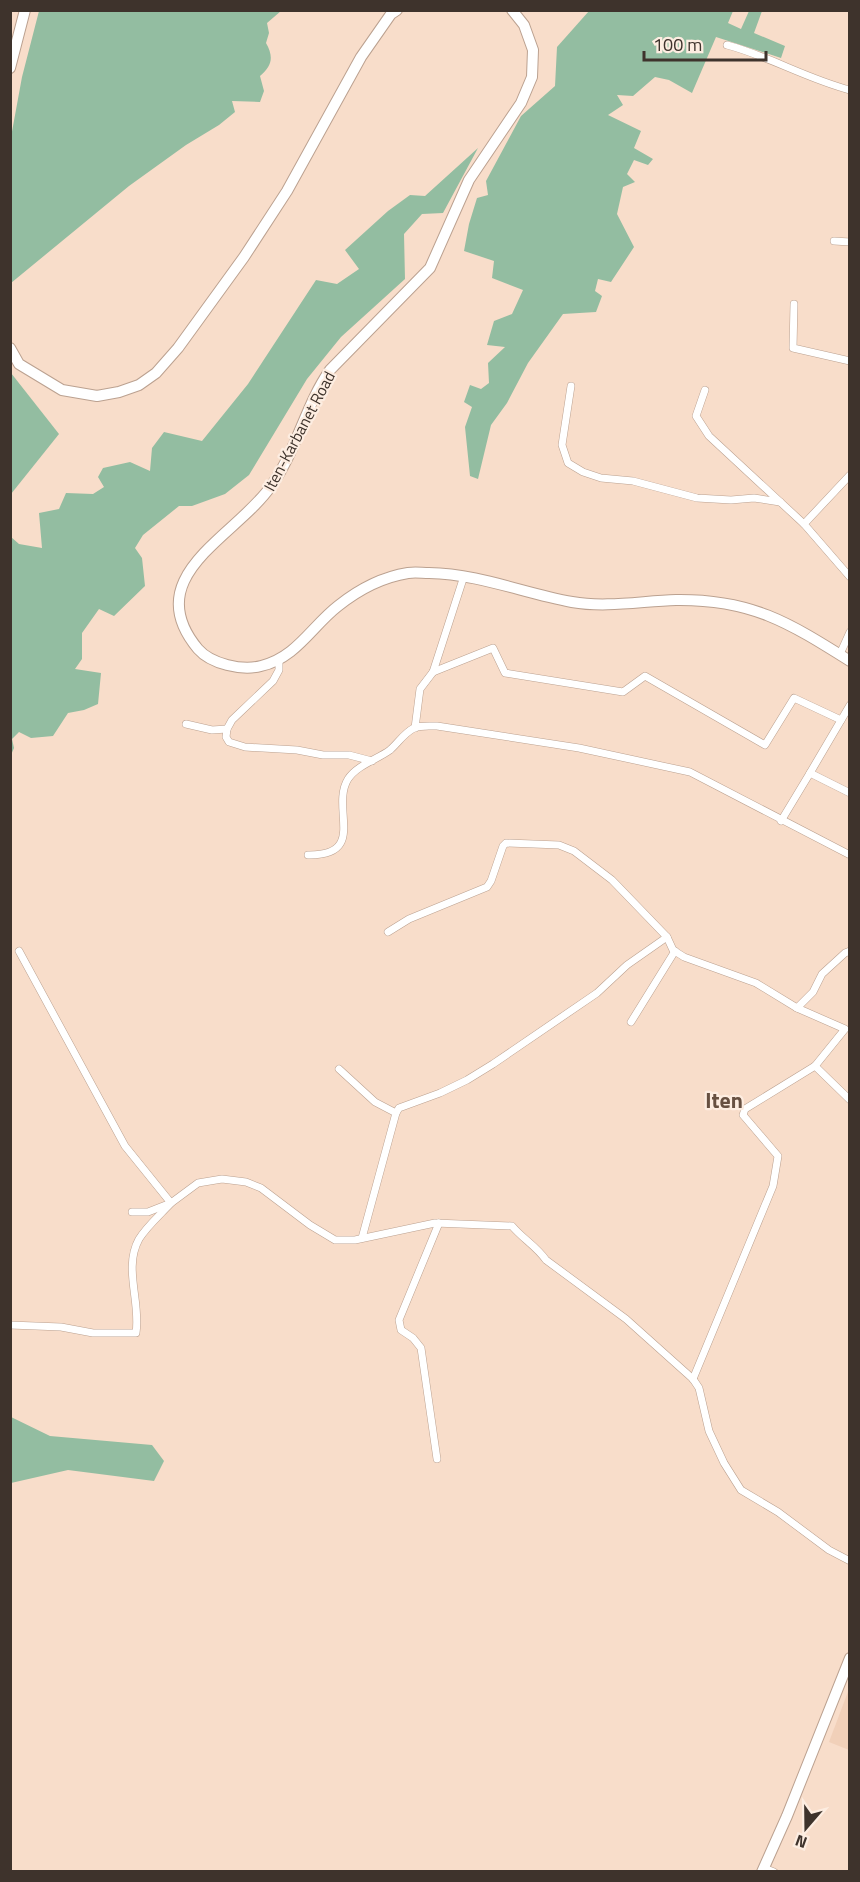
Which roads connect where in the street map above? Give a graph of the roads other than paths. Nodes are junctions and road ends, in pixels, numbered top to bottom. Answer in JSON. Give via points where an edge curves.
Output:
{"nodes":[{"id":1,"x":26,"y":10,"type":"edge"},
{"id":2,"x":397,"y":10,"type":"edge"},
{"id":3,"x":512,"y":10,"type":"edge"},
{"id":4,"x":727,"y":45,"type":"dead end"},
{"id":5,"x":10,"y":68,"type":"edge"},
{"id":6,"x":849,"y":90,"type":"edge"},
{"id":7,"x":834,"y":242,"type":"dead end"},
{"id":8,"x":849,"y":242,"type":"edge"},
{"id":9,"x":794,"y":304,"type":"dead end"},
{"id":10,"x":10,"y":348,"type":"edge"},
{"id":11,"x":849,"y":361,"type":"edge"},
{"id":12,"x":571,"y":386,"type":"dead end"},
{"id":13,"x":705,"y":390,"type":"dead end"},
{"id":14,"x":849,"y":475,"type":"edge"},
{"id":15,"x":780,"y":502,"type":"junction"},
{"id":16,"x":804,"y":524,"type":"junction"},
{"id":17,"x":464,"y":576,"type":"junction"},
{"id":18,"x":849,"y":577,"type":"edge"},
{"id":19,"x":849,"y":633,"type":"edge"},
{"id":20,"x":845,"y":658,"type":"edge"},
{"id":21,"x":279,"y":659,"type":"junction"},
{"id":22,"x":433,"y":672,"type":"junction"},
{"id":23,"x":849,"y":705,"type":"edge"},
{"id":24,"x":841,"y":720,"type":"junction"},
{"id":25,"x":186,"y":724,"type":"dead end"},
{"id":26,"x":415,"y":728,"type":"junction"},
{"id":27,"x":227,"y":729,"type":"junction"},
{"id":28,"x":372,"y":761,"type":"junction"},
{"id":29,"x":810,"y":772,"type":"junction"},
{"id":30,"x":849,"y":794,"type":"edge"},
{"id":31,"x":781,"y":821,"type":"junction"},
{"id":32,"x":308,"y":855,"type":"dead end"},
{"id":33,"x":849,"y":855,"type":"edge"},
{"id":34,"x":388,"y":932,"type":"dead end"},
{"id":35,"x":667,"y":937,"type":"junction"},
{"id":36,"x":20,"y":951,"type":"dead end"},
{"id":37,"x":675,"y":951,"type":"junction"},
{"id":38,"x":849,"y":951,"type":"edge"},
{"id":39,"x":797,"y":1008,"type":"junction"},
{"id":40,"x":631,"y":1022,"type":"dead end"},
{"id":41,"x":814,"y":1066,"type":"junction"},
{"id":42,"x":339,"y":1069,"type":"dead end"},
{"id":43,"x":849,"y":1101,"type":"edge"},
{"id":44,"x":396,"y":1113,"type":"junction"},
{"id":45,"x":171,"y":1203,"type":"junction"},
{"id":46,"x":132,"y":1212,"type":"dead end"},
{"id":47,"x":439,"y":1223,"type":"junction"},
{"id":48,"x":362,"y":1238,"type":"junction"},
{"id":49,"x":10,"y":1325,"type":"edge"},
{"id":50,"x":693,"y":1379,"type":"junction"},
{"id":51,"x":437,"y":1459,"type":"dead end"},
{"id":52,"x":849,"y":1561,"type":"edge"},
{"id":53,"x":849,"y":1658,"type":"edge"},
{"id":54,"x":767,"y":1870,"type":"edge"}],
"edges":[{"from":1,"to":5,"type":"main road"},
{"from":2,"to":10,"type":"main road","via":[[361,57],[287,191],[244,257],[156,373],[139,385],[97,396],[62,390],[20,364]]},
{"from":3,"to":21,"type":"main road","name":"Iten-Karbanet Road","via":[[524,25],[533,50],[532,76],[521,103],[469,180],[430,268],[330,370],[272,486],[247,514],[209,546],[180,588],[181,617],[200,652],[240,668]]},
{"from":4,"to":6,"type":"street"},
{"from":7,"to":8,"type":"street"},
{"from":9,"to":11,"type":"street","via":[[792,348]]},
{"from":12,"to":15,"type":"street","via":[[562,445],[568,463],[583,472],[697,498]]},
{"from":13,"to":15,"type":"street","via":[[696,416],[709,436]]},
{"from":14,"to":16,"type":"street"},
{"from":15,"to":16,"type":"street"},
{"from":16,"to":18,"type":"street"},
{"from":17,"to":20,"type":"main road","name":"Iten-Karbanet Road","via":[[576,602],[675,600],[741,605],[802,631]]},
{"from":17,"to":21,"type":"main road","name":"Iten-Karbanet Road","via":[[409,573],[374,583],[338,606]]},
{"from":17,"to":22,"type":"street"},
{"from":19,"to":20,"type":"street"},
{"from":21,"to":27,"type":"street","via":[[273,681]]},
{"from":22,"to":24,"type":"street","via":[[493,648],[505,674],[622,692],[645,676],[765,745],[794,698]]},
{"from":22,"to":26,"type":"street","via":[[420,689]]},
{"from":23,"to":24,"type":"street"},
{"from":24,"to":29,"type":"street"},
{"from":25,"to":27,"type":"street"},
{"from":26,"to":28,"type":"street"},
{"from":26,"to":31,"type":"street","via":[[436,726],[579,748],[690,772]]},
{"from":27,"to":28,"type":"street","via":[[229,742],[245,747],[349,755]]},
{"from":28,"to":32,"type":"street","via":[[348,779],[340,845],[333,853]]},
{"from":29,"to":30,"type":"street"},
{"from":29,"to":31,"type":"street"},
{"from":31,"to":33,"type":"street"},
{"from":34,"to":35,"type":"street","via":[[409,919],[486,887],[503,846],[519,843],[559,845],[579,854],[612,880]]},
{"from":35,"to":37,"type":"street"},
{"from":35,"to":44,"type":"street","via":[[627,965],[597,993],[494,1064],[467,1080],[399,1108]]},
{"from":36,"to":45,"type":"street","via":[[125,1146]]},
{"from":37,"to":39,"type":"street","via":[[756,982]]},
{"from":37,"to":40,"type":"street"},
{"from":38,"to":39,"type":"street","via":[[822,974],[813,992]]},
{"from":39,"to":41,"type":"street","via":[[845,1029]]},
{"from":41,"to":43,"type":"street"},
{"from":41,"to":50,"type":"street","via":[[745,1109],[743,1115],[778,1156],[773,1186]]},
{"from":42,"to":44,"type":"street","via":[[375,1102]]},
{"from":44,"to":48,"type":"street"},
{"from":45,"to":46,"type":"street","via":[[148,1212]]},
{"from":45,"to":48,"type":"street","via":[[198,1183],[222,1179],[246,1182],[261,1188],[335,1240]]},
{"from":45,"to":49,"type":"street","via":[[139,1239],[131,1269],[138,1318],[136,1333]]},
{"from":47,"to":48,"type":"street"},
{"from":47,"to":50,"type":"street","via":[[512,1226],[546,1260],[626,1318]]},
{"from":47,"to":51,"type":"street","via":[[399,1320],[401,1330],[421,1348]]},
{"from":50,"to":52,"type":"street","via":[[699,1388],[709,1431],[741,1490]]},
{"from":53,"to":54,"type":"main road"}]}
